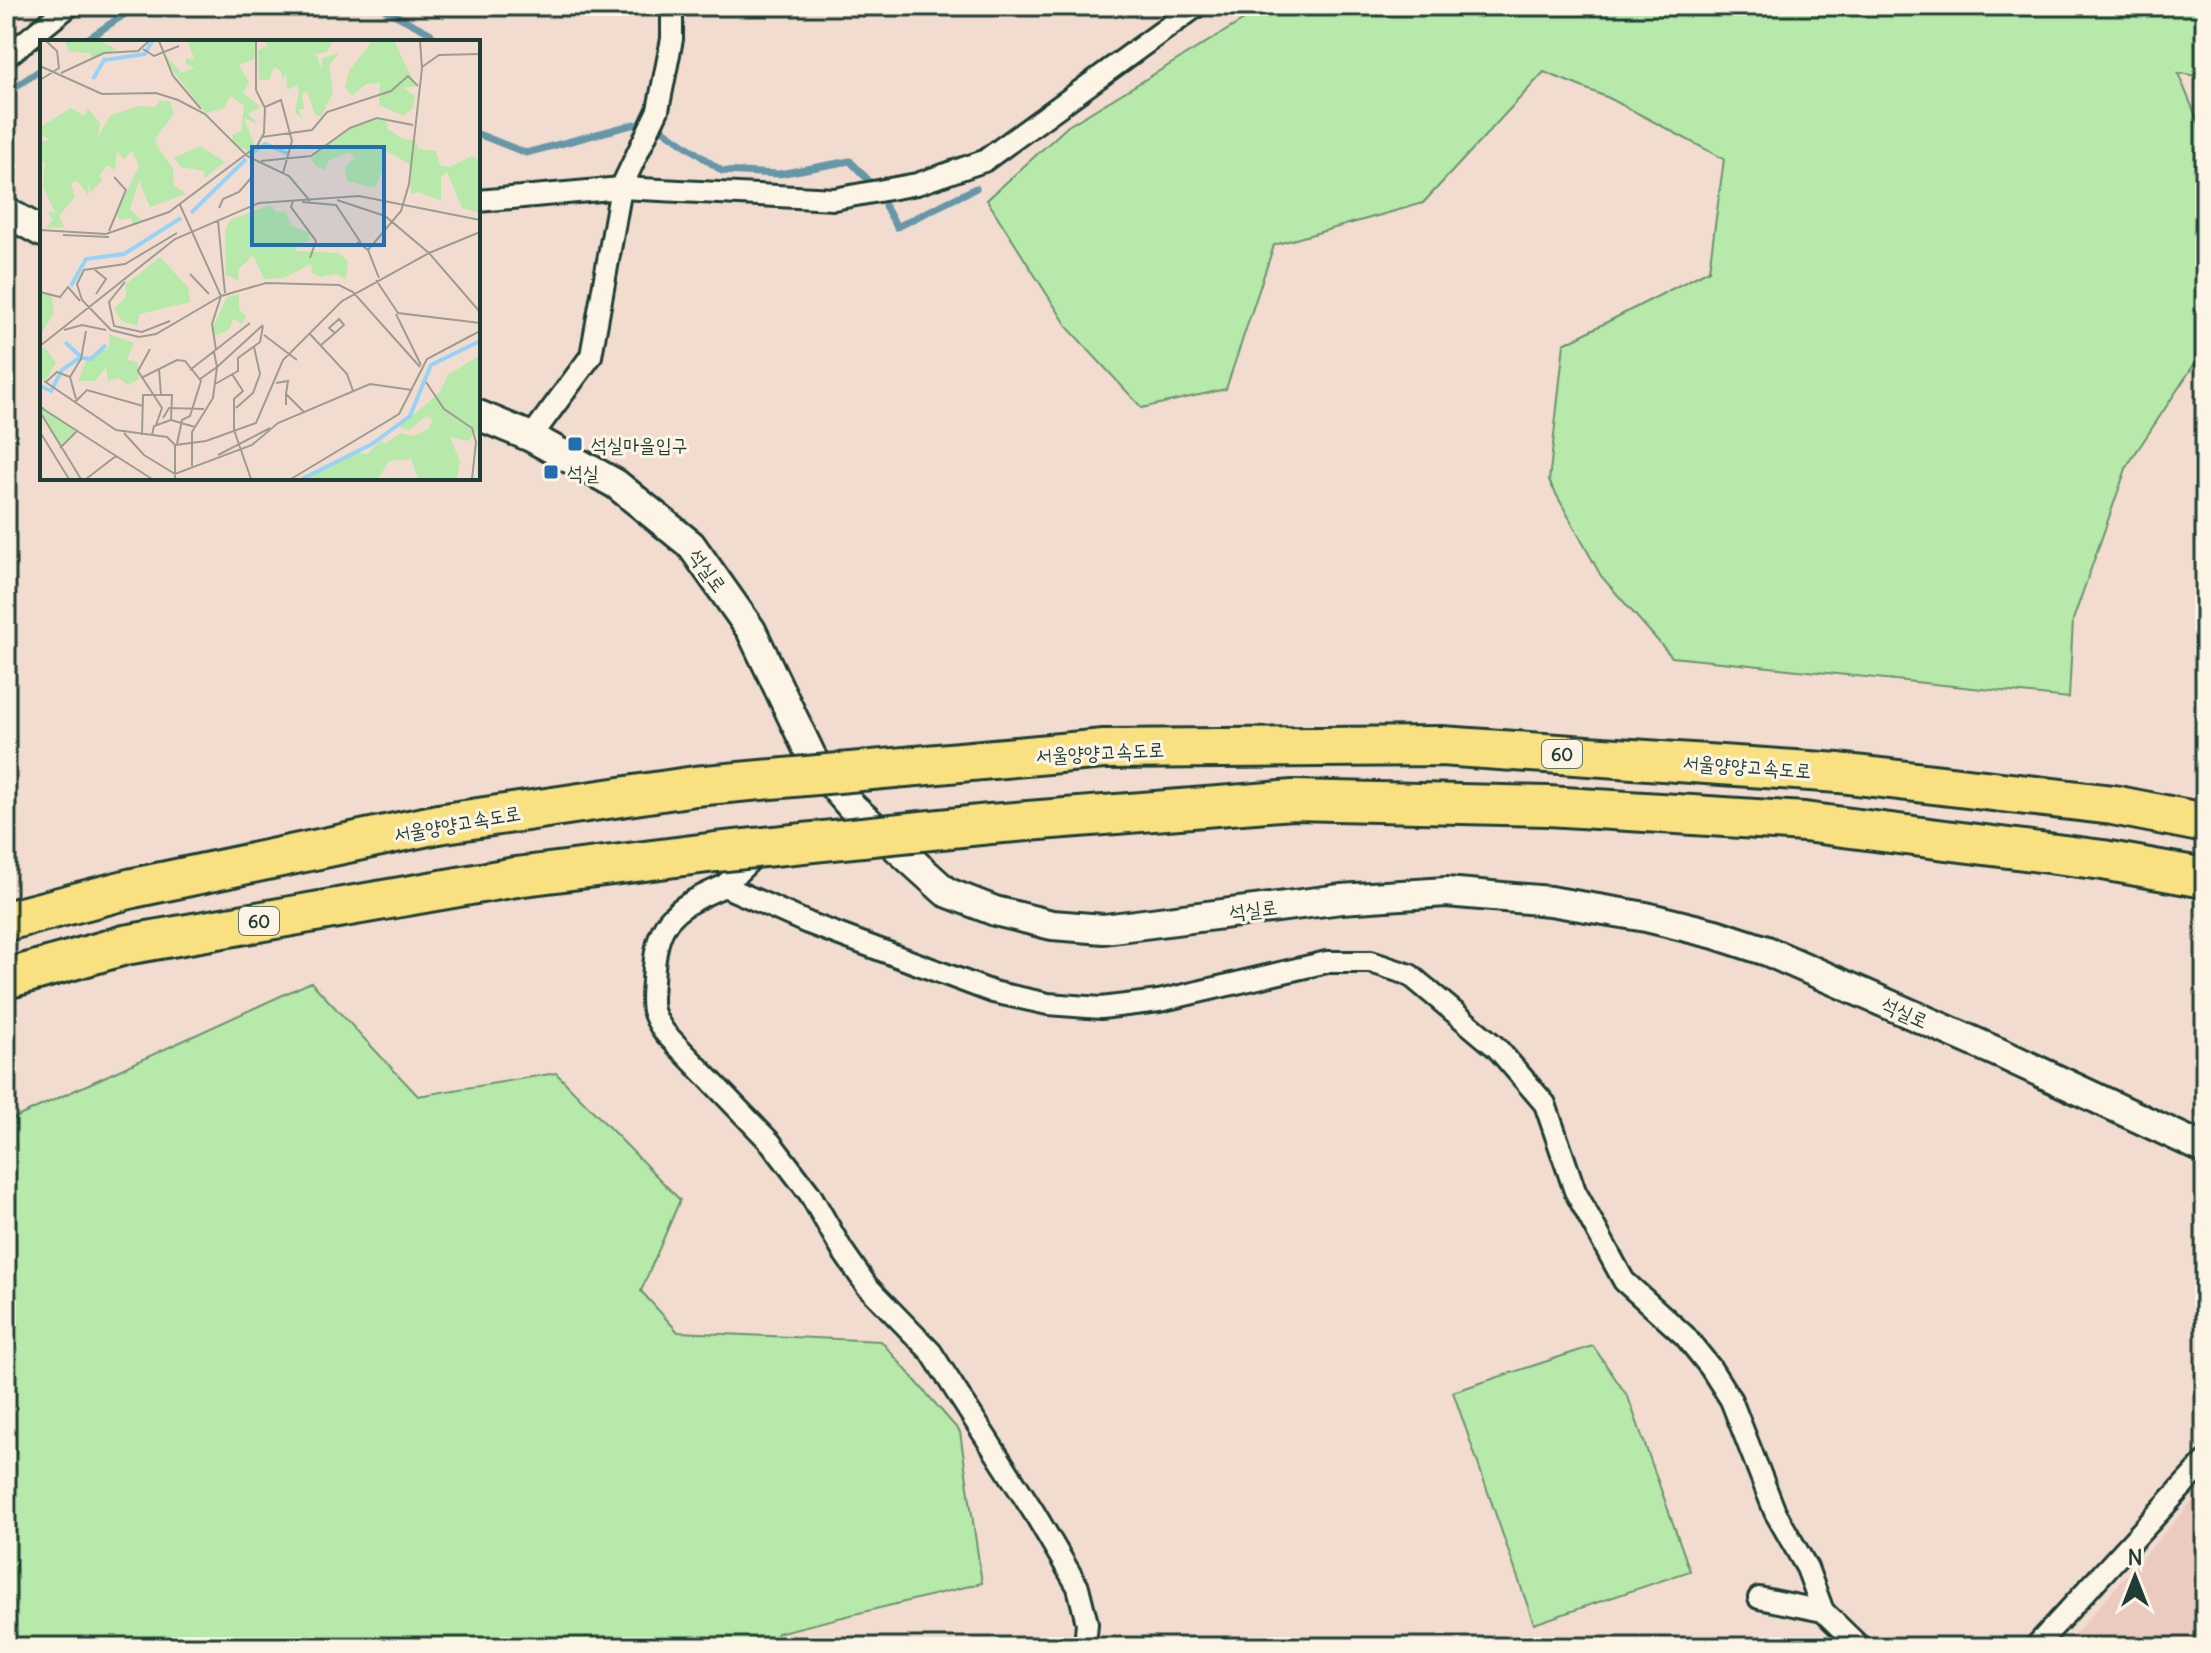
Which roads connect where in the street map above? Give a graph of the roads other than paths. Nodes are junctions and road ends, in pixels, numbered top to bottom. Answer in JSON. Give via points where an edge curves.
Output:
{"nodes":[{"id":1,"x":69,"y":6,"type":"edge"},
{"id":2,"x":672,"y":6,"type":"edge"},
{"id":3,"x":1197,"y":6,"type":"edge"},
{"id":4,"x":6,"y":57,"type":"edge"},
{"id":5,"x":621,"y":188,"type":"junction"},
{"id":6,"x":480,"y":201,"type":"edge"},
{"id":7,"x":480,"y":416,"type":"edge"},
{"id":8,"x":531,"y":437,"type":"junction"},
{"id":9,"x":852,"y":807,"type":"junction"},
{"id":10,"x":2205,"y":823,"type":"edge"},
{"id":11,"x":2205,"y":878,"type":"edge"},
{"id":12,"x":724,"y":886,"type":"junction"},
{"id":13,"x":6,"y":921,"type":"edge"},
{"id":14,"x":6,"y":979,"type":"edge"},
{"id":15,"x":2205,"y":1149,"type":"edge"},
{"id":16,"x":2205,"y":1462,"type":"edge"},
{"id":17,"x":1759,"y":1598,"type":"dead end"},
{"id":18,"x":1823,"y":1611,"type":"junction"},
{"id":19,"x":1085,"y":1647,"type":"edge"},
{"id":20,"x":1860,"y":1647,"type":"edge"},
{"id":21,"x":2035,"y":1647,"type":"edge"}],
"edges":[{"from":1,"to":4,"type":"street"},
{"from":2,"to":5,"type":"street","via":[[672,39],[658,110]]},
{"from":3,"to":5,"type":"street","via":[[984,161],[917,184],[834,199]]},
{"from":5,"to":6,"type":"street"},
{"from":5,"to":8,"type":"street","via":[[591,356]]},
{"from":7,"to":8,"type":"main road","name":"석실로"},
{"from":8,"to":9,"type":"main road","name":"석실로","via":[[616,484],[691,545],[751,630],[816,766]]},
{"from":9,"to":12,"type":"street","via":[[838,824],[770,841]]},
{"from":9,"to":15,"type":"main road","name":"석실로","via":[[946,892],[1052,925],[1104,929],[1341,899],[1446,892],[1550,901],[1715,934],[1767,951]]},
{"from":10,"to":13,"type":"highway","name":"서울양양고속도로","number":"60","bridge":true,"via":[[2113,805],[1839,773],[1441,746],[1104,749],[695,786],[438,824],[133,888]]},
{"from":11,"to":14,"type":"highway","number":"60","bridge":true,"via":[[1804,822],[1548,806],[1293,800],[990,824],[516,877],[125,945]]},
{"from":12,"to":18,"type":"street","via":[[993,992],[1048,1004],[1101,1008],[1159,1001],[1327,962],[1371,962],[1410,975],[1497,1048],[1545,1104],[1575,1191],[1624,1281],[1685,1336],[1731,1400],[1775,1512],[1807,1568]]},
{"from":12,"to":19,"type":"street","via":[[689,901],[663,925],[655,948],[651,1015],[771,1143],[867,1286],[931,1352],[1078,1587],[1087,1623]]},
{"from":16,"to":21,"type":"street"},
{"from":17,"to":18,"type":"street"},
{"from":18,"to":20,"type":"street"}]}
